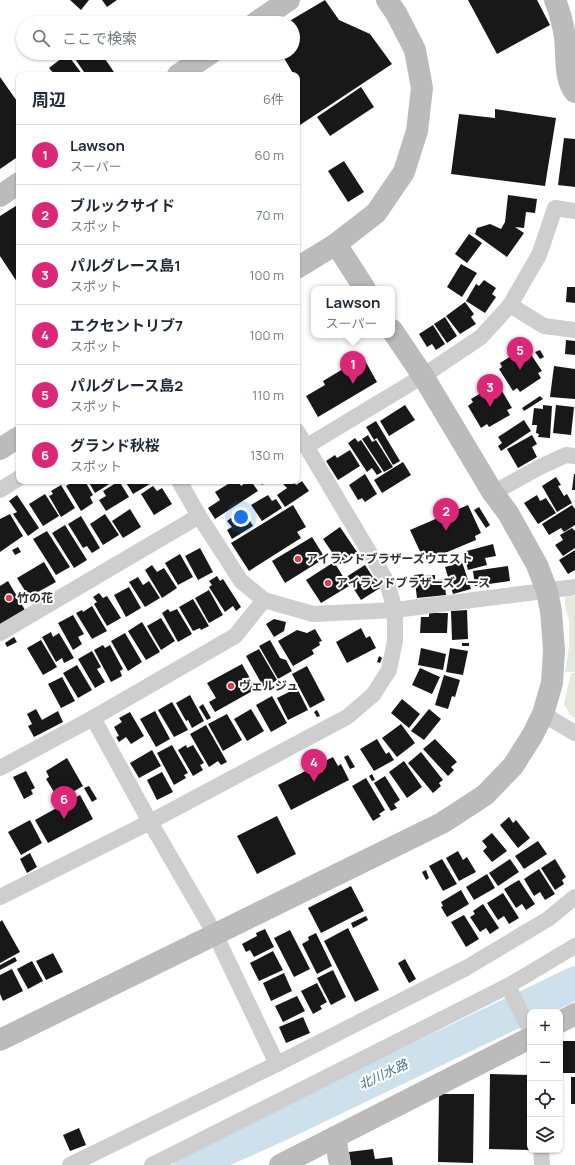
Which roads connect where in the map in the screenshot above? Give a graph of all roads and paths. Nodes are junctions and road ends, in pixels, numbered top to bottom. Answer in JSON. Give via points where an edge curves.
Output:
{"nodes":[{"id":1,"x":289,"y":0,"type":"edge"},
{"id":2,"x":387,"y":0,"type":"edge"},
{"id":3,"x":555,"y":0,"type":"edge"},
{"id":4,"x":265,"y":16,"type":"edge"},
{"id":5,"x":200,"y":60,"type":"edge"},
{"id":6,"x":182,"y":72,"type":"edge"},
{"id":7,"x":575,"y":92,"type":"edge"},
{"id":8,"x":16,"y":185,"type":"edge"},
{"id":9,"x":0,"y":196,"type":"edge"},
{"id":10,"x":575,"y":211,"type":"edge"},
{"id":11,"x":336,"y":244,"type":"junction"},
{"id":12,"x":300,"y":266,"type":"edge"},
{"id":13,"x":364,"y":286,"type":"edge"},
{"id":14,"x":510,"y":305,"type":"junction"},
{"id":15,"x":575,"y":330,"type":"edge"},
{"id":16,"x":395,"y":334,"type":"edge"},
{"id":17,"x":423,"y":376,"type":"junction"},
{"id":18,"x":300,"y":436,"type":"edge"},
{"id":19,"x":16,"y":439,"type":"edge"},
{"id":20,"x":307,"y":446,"type":"junction"},
{"id":21,"x":0,"y":449,"type":"edge"},
{"id":22,"x":575,"y":456,"type":"edge"},
{"id":23,"x":16,"y":480,"type":"edge"},
{"id":24,"x":180,"y":484,"type":"edge"},
{"id":25,"x":0,"y":490,"type":"edge"},
{"id":26,"x":493,"y":493,"type":"junction"},
{"id":27,"x":199,"y":516,"type":"junction"},
{"id":28,"x":575,"y":587,"type":"edge"},
{"id":29,"x":547,"y":591,"type":"junction"},
{"id":30,"x":264,"y":600,"type":"junction"},
{"id":31,"x":395,"y":610,"type":"junction"},
{"id":32,"x":0,"y":634,"type":"edge"},
{"id":33,"x":543,"y":714,"type":"junction"},
{"id":34,"x":93,"y":718,"type":"junction"},
{"id":35,"x":575,"y":733,"type":"edge"},
{"id":36,"x":0,"y":768,"type":"edge"},
{"id":37,"x":150,"y":822,"type":"junction"},
{"id":38,"x":0,"y":897,"type":"edge"},
{"id":39,"x":575,"y":898,"type":"edge"},
{"id":40,"x":215,"y":934,"type":"junction"},
{"id":41,"x":575,"y":946,"type":"edge"},
{"id":42,"x":508,"y":986,"type":"junction"},
{"id":43,"x":575,"y":1014,"type":"edge"},
{"id":44,"x":563,"y":1020,"type":"edge"},
{"id":45,"x":527,"y":1024,"type":"edge"},
{"id":46,"x":0,"y":1040,"type":"edge"},
{"id":47,"x":527,"y":1040,"type":"edge"},
{"id":48,"x":277,"y":1064,"type":"junction"},
{"id":49,"x":335,"y":1137,"type":"junction"},
{"id":50,"x":541,"y":1153,"type":"edge"},
{"id":51,"x":70,"y":1165,"type":"edge"},
{"id":52,"x":152,"y":1165,"type":"edge"},
{"id":53,"x":280,"y":1165,"type":"edge"},
{"id":54,"x":340,"y":1165,"type":"edge"},
{"id":55,"x":542,"y":1165,"type":"edge"}],
"edges":[{"from":1,"to":4,"type":"street"},
{"from":2,"to":11,"type":"street","via":[[415,50],[422,88],[416,131],[404,172],[376,213]]},
{"from":3,"to":7,"type":"street","via":[[562,18],[568,81]]},
{"from":5,"to":6,"type":"street"},
{"from":8,"to":9,"type":"street"},
{"from":10,"to":14,"type":"street","via":[[555,208],[539,255]]},
{"from":11,"to":12,"type":"street"},
{"from":11,"to":13,"type":"street"},
{"from":14,"to":15,"type":"street","via":[[544,326]]},
{"from":14,"to":17,"type":"street","via":[[480,337]]},
{"from":16,"to":17,"type":"street"},
{"from":17,"to":20,"type":"street"},
{"from":17,"to":26,"type":"street"},
{"from":18,"to":20,"type":"street"},
{"from":19,"to":21,"type":"street"},
{"from":20,"to":31,"type":"street","via":[[387,582]]},
{"from":22,"to":26,"type":"street","via":[[566,455]]},
{"from":23,"to":25,"type":"street"},
{"from":24,"to":27,"type":"street"},
{"from":26,"to":29,"type":"street","via":[[508,513],[537,565]]},
{"from":27,"to":30,"type":"street","via":[[241,581]]},
{"from":27,"to":32,"type":"street"},
{"from":28,"to":29,"type":"street"},
{"from":29,"to":31,"type":"street"},
{"from":29,"to":33,"type":"street","via":[[554,650],[552,682]]},
{"from":30,"to":31,"type":"street","via":[[312,614]]},
{"from":30,"to":34,"type":"street","via":[[235,636]]},
{"from":31,"to":37,"type":"street","via":[[395,641],[389,670],[374,695],[347,717]]},
{"from":33,"to":35,"type":"street"},
{"from":33,"to":40,"type":"street","via":[[513,766],[485,795],[442,823]]},
{"from":34,"to":36,"type":"street"},
{"from":34,"to":37,"type":"street"},
{"from":37,"to":38,"type":"street"},
{"from":37,"to":40,"type":"street"},
{"from":39,"to":48,"type":"street","via":[[548,919],[466,968]]},
{"from":40,"to":46,"type":"street"},
{"from":40,"to":48,"type":"street"},
{"from":41,"to":42,"type":"street"},
{"from":42,"to":45,"type":"street"},
{"from":42,"to":52,"type":"street"},
{"from":43,"to":44,"type":"street"},
{"from":47,"to":49,"type":"street"},
{"from":48,"to":51,"type":"street"},
{"from":49,"to":53,"type":"street"},
{"from":49,"to":54,"type":"street"},
{"from":50,"to":55,"type":"street"}]}
